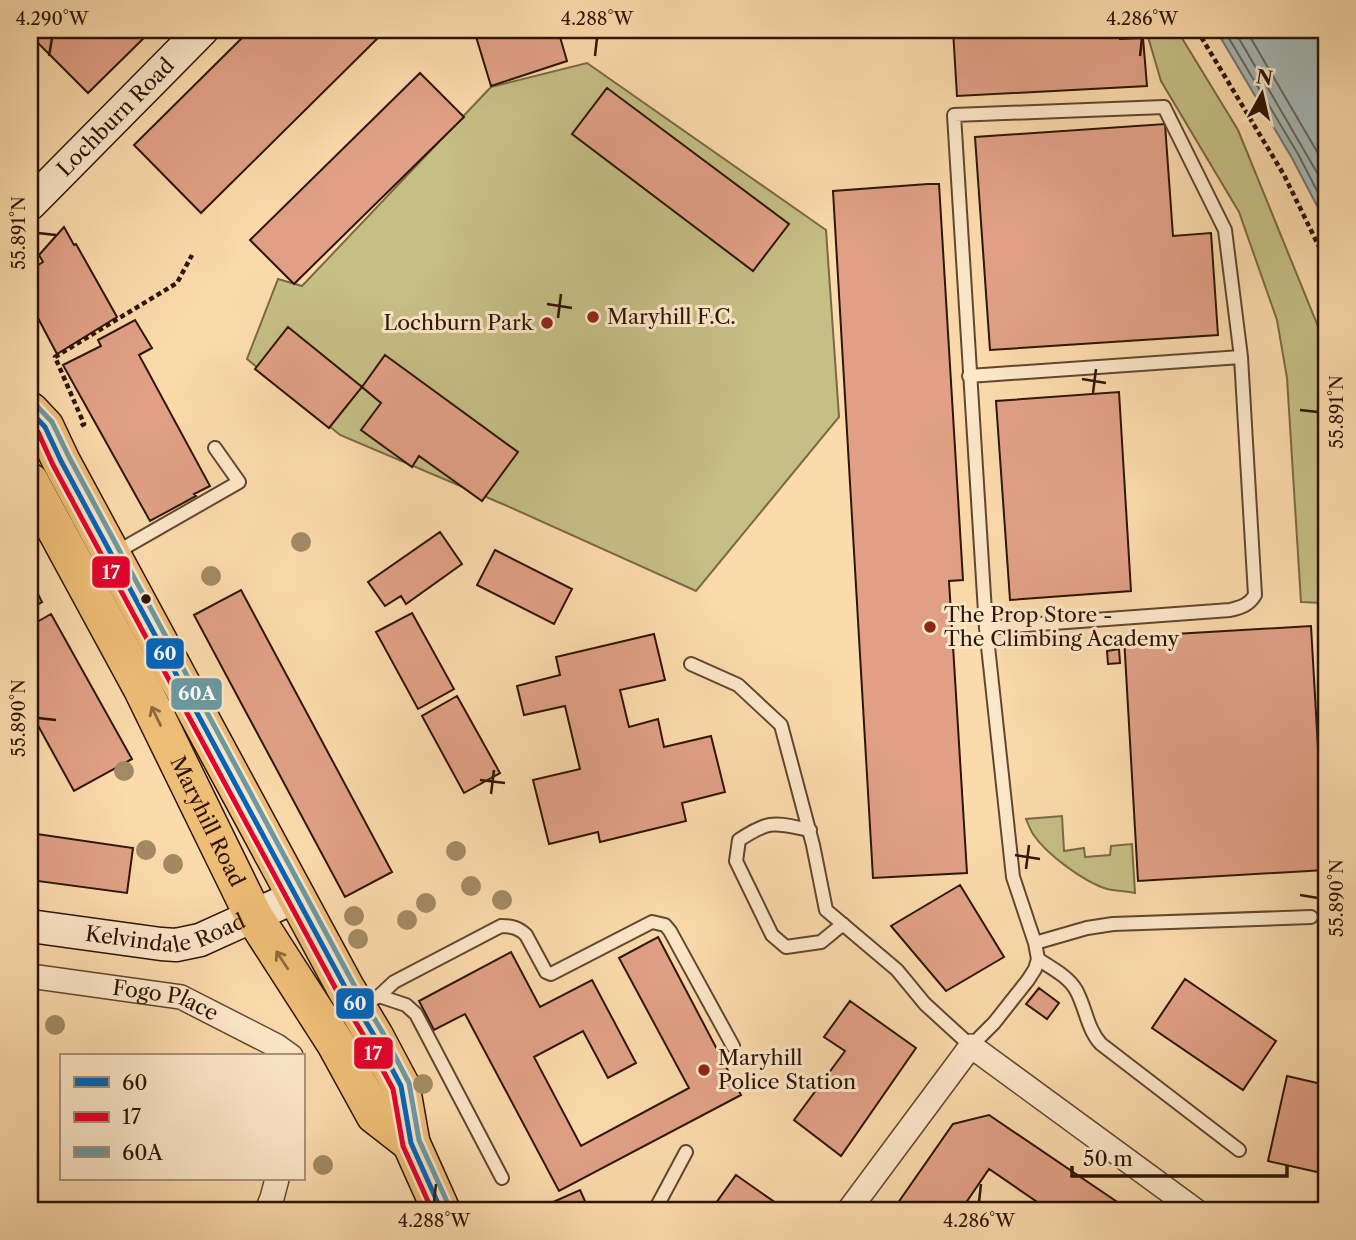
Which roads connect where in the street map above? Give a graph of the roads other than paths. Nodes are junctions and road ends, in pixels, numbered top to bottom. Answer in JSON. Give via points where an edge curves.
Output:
{"nodes":[{"id":1,"x":202,"y":30,"type":"edge"},
{"id":2,"x":30,"y":204,"type":"edge"},
{"id":3,"x":1241,"y":358,"type":"junction"},
{"id":4,"x":969,"y":376,"type":"junction"},
{"id":5,"x":30,"y":411,"type":"edge"},
{"id":6,"x":215,"y":448,"type":"dead end"},
{"id":7,"x":30,"y":482,"type":"edge"},
{"id":8,"x":112,"y":555,"type":"junction"},
{"id":9,"x":986,"y":628,"type":"junction"},
{"id":10,"x":691,"y":664,"type":"dead end"},
{"id":11,"x":810,"y":830,"type":"junction"},
{"id":12,"x":297,"y":896,"type":"junction"},
{"id":13,"x":253,"y":915,"type":"junction"},
{"id":14,"x":1311,"y":917,"type":"dead end"},
{"id":15,"x":844,"y":924,"type":"junction"},
{"id":16,"x":30,"y":926,"type":"edge"},
{"id":17,"x":1035,"y":943,"type":"junction"},
{"id":18,"x":1038,"y":959,"type":"junction"},
{"id":19,"x":30,"y":976,"type":"edge"},
{"id":20,"x":369,"y":1002,"type":"junction"},
{"id":21,"x":324,"y":1027,"type":"junction"},
{"id":22,"x":733,"y":1046,"type":"dead end"},
{"id":23,"x":971,"y":1046,"type":"junction"},
{"id":24,"x":288,"y":1054,"type":"edge"},
{"id":25,"x":411,"y":1143,"type":"junction"},
{"id":26,"x":1239,"y":1150,"type":"dead end"},
{"id":27,"x":686,"y":1153,"type":"dead end"},
{"id":28,"x":502,"y":1178,"type":"dead end"},
{"id":29,"x":277,"y":1180,"type":"edge"},
{"id":30,"x":267,"y":1210,"type":"edge"},
{"id":31,"x":441,"y":1210,"type":"edge"},
{"id":32,"x":655,"y":1210,"type":"edge"},
{"id":33,"x":849,"y":1210,"type":"edge"},
{"id":34,"x":1195,"y":1210,"type":"edge"}],
"edges":[{"from":1,"to":2,"type":"street","name":"Lochburn Road"},
{"from":3,"to":4,"type":"lane"},
{"from":3,"to":4,"type":"lane","via":[[1225,230],[1164,107],[954,115]]},
{"from":3,"to":9,"type":"lane","via":[[1256,588],[1251,601],[1230,610]]},
{"from":4,"to":9,"type":"lane"},
{"from":5,"to":8,"type":"main road","name":"Maryhill Road","via":[[45,427]]},
{"from":6,"to":8,"type":"lane","via":[[239,482]]},
{"from":13,"to":7,"type":"main road","name":"Maryhill Road","one_way":true,"via":[[143,690]]},
{"from":8,"to":12,"type":"main road","name":"Maryhill Road"},
{"from":9,"to":17,"type":"lane","via":[[1013,877]]},
{"from":10,"to":11,"type":"lane","via":[[737,685],[781,725]]},
{"from":11,"to":15,"type":"lane","via":[[826,910]]},
{"from":11,"to":15,"type":"lane","via":[[776,823],[758,827],[739,840],[736,861],[772,935],[786,947],[821,942]]},
{"from":12,"to":13,"type":"street","name":"Kelvindale Road"},
{"from":12,"to":20,"type":"main road","name":"Maryhill Road"},
{"from":13,"to":16,"type":"street","name":"Kelvindale Road","via":[[200,940],[176,945]]},
{"from":21,"to":13,"type":"main road","name":"Maryhill Road","one_way":true},
{"from":14,"to":17,"type":"lane","via":[[1113,924]]},
{"from":15,"to":23,"type":"lane","via":[[897,970],[925,1004]]},
{"from":17,"to":18,"type":"lane"},
{"from":18,"to":23,"type":"lane","via":[[1028,980]]},
{"from":18,"to":26,"type":"lane","via":[[1075,988],[1101,1044]]},
{"from":19,"to":24,"type":"street","name":"Fogo Place","via":[[181,997]]},
{"from":20,"to":21,"type":"lane"},
{"from":20,"to":22,"type":"lane","via":[[394,982],[501,926],[521,930],[551,974],[652,922],[666,925],[670,931]]},
{"from":20,"to":25,"type":"main road","name":"Maryhill Road","via":[[401,1086]]},
{"from":20,"to":28,"type":"lane","via":[[406,1005],[416,1014]]},
{"from":21,"to":25,"type":"main road","name":"Maryhill Road","via":[[375,1115]]},
{"from":23,"to":33,"type":"street"},
{"from":23,"to":34,"type":"street"},
{"from":25,"to":31,"type":"main road","name":"Maryhill Road"},
{"from":27,"to":32,"type":"lane"},
{"from":29,"to":30,"type":"street"}]}
